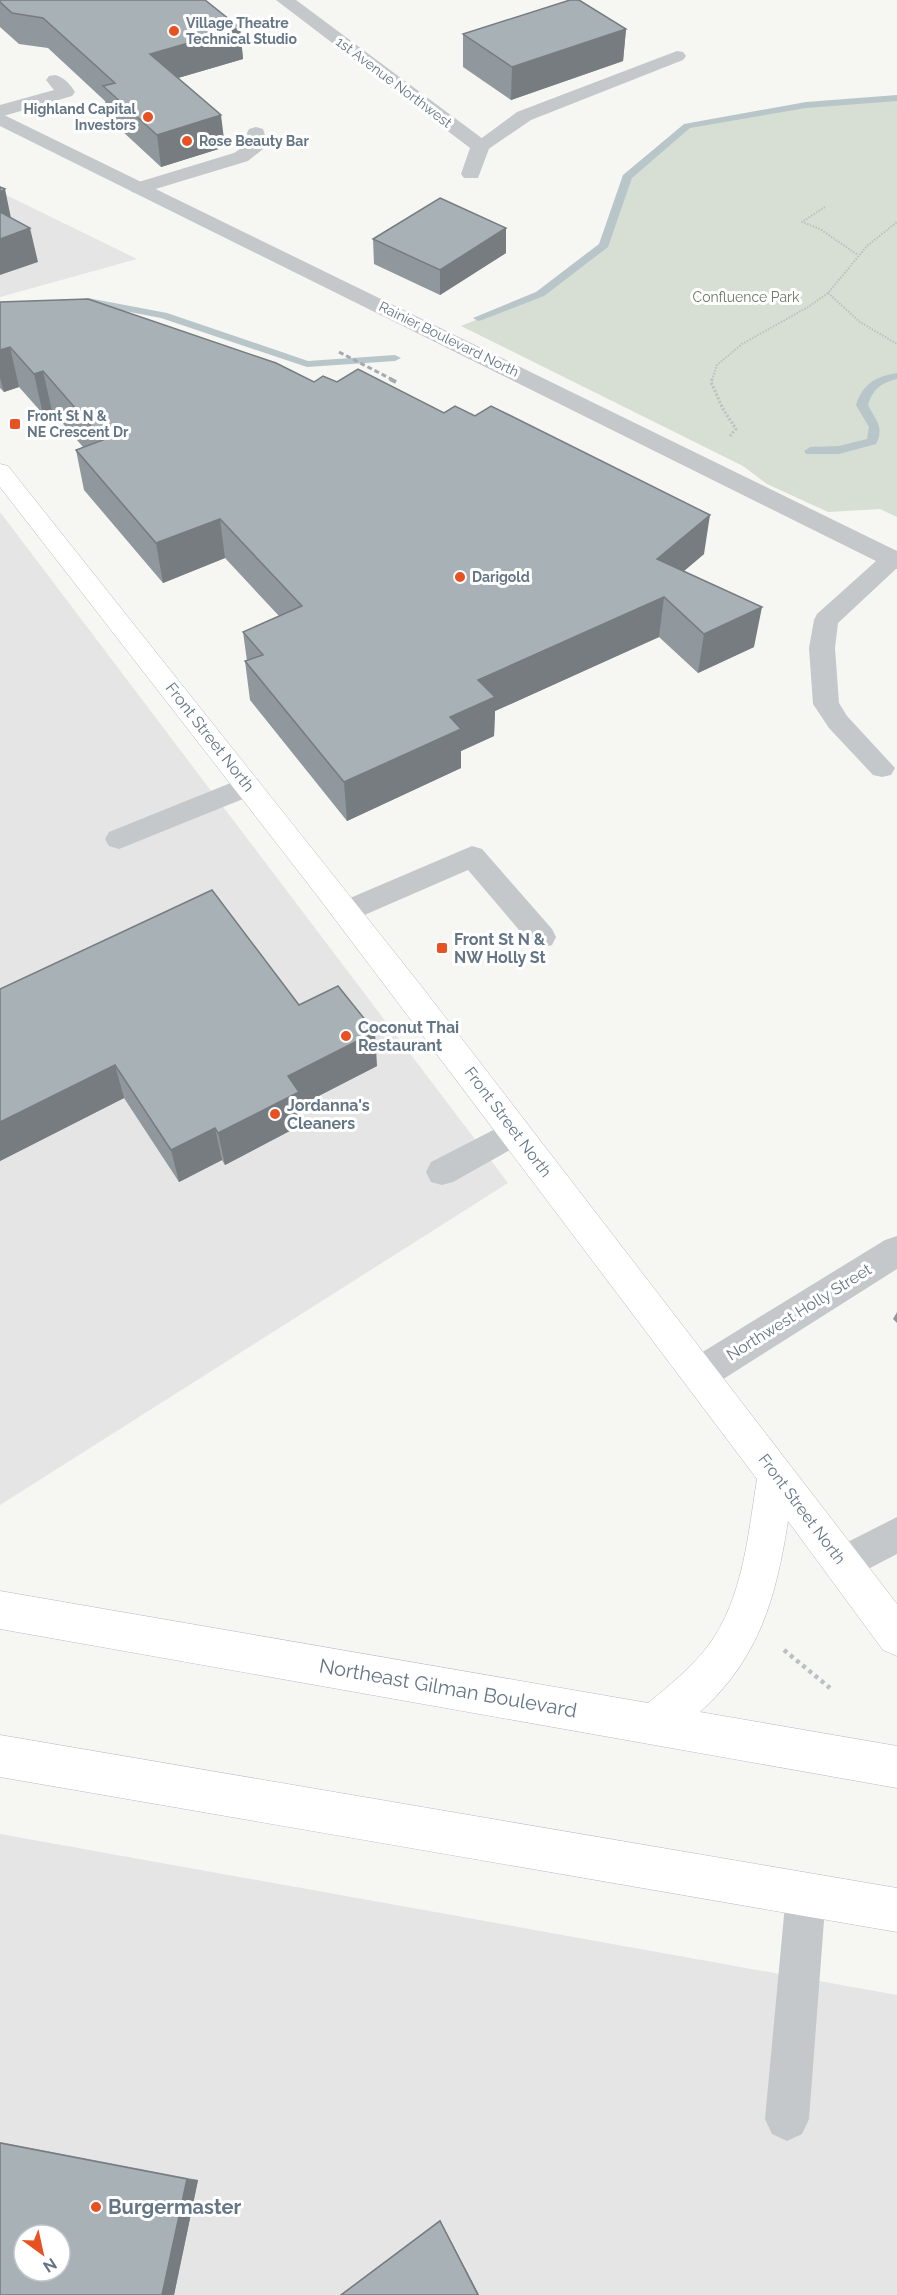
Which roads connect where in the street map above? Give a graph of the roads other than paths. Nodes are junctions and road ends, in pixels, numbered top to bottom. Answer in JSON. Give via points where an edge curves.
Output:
{"nodes":[{"id":1,"x":285,"y":0,"type":"edge"},
{"id":2,"x":677,"y":56,"type":"dead end"},
{"id":3,"x":55,"y":80,"type":"dead end"},
{"id":4,"x":0,"y":111,"type":"edge"},
{"id":5,"x":0,"y":118,"type":"edge"},
{"id":6,"x":256,"y":133,"type":"dead end"},
{"id":7,"x":480,"y":146,"type":"junction"},
{"id":8,"x":471,"y":174,"type":"dead end"},
{"id":9,"x":139,"y":188,"type":"junction"},
{"id":10,"x":1,"y":474,"type":"edge"},
{"id":11,"x":895,"y":560,"type":"edge"},
{"id":12,"x":882,"y":768,"type":"dead end"},
{"id":13,"x":248,"y":786,"type":"junction"},
{"id":14,"x":119,"y":839,"type":"dead end"},
{"id":15,"x":346,"y":912,"type":"junction"},
{"id":16,"x":542,"y":937,"type":"dead end"},
{"id":17,"x":515,"y":1132,"type":"junction"},
{"id":18,"x":442,"y":1172,"type":"dead end"},
{"id":19,"x":897,"y":1251,"type":"edge"},
{"id":20,"x":701,"y":1373,"type":"junction"},
{"id":21,"x":776,"y":1474,"type":"junction"},
{"id":22,"x":897,"y":1535,"type":"edge"},
{"id":23,"x":843,"y":1564,"type":"junction"},
{"id":24,"x":0,"y":1610,"type":"edge"},
{"id":25,"x":897,"y":1636,"type":"edge"},
{"id":26,"x":654,"y":1724,"type":"junction"},
{"id":27,"x":0,"y":1756,"type":"edge"},
{"id":28,"x":897,"y":1767,"type":"edge"},
{"id":29,"x":806,"y":1894,"type":"junction"},
{"id":30,"x":897,"y":1910,"type":"edge"},
{"id":31,"x":787,"y":2119,"type":"dead end"}],
"edges":[{"from":1,"to":7,"type":"street","name":"1st Avenue Northwest"},
{"from":2,"to":7,"type":"lane","via":[[524,116]]},
{"from":3,"to":4,"type":"lane","via":[[66,92]]},
{"from":5,"to":9,"type":"street","name":"Rainier Boulevard North"},
{"from":6,"to":9,"type":"lane","via":[[259,145],[241,157]]},
{"from":7,"to":8,"type":"street"},
{"from":9,"to":11,"type":"street","name":"Rainier Boulevard North"},
{"from":10,"to":13,"type":"main road","name":"Front Street North"},
{"from":11,"to":12,"type":"lane","via":[[826,620],[822,648],[826,704]]},
{"from":13,"to":14,"type":"lane"},
{"from":13,"to":15,"type":"main road","name":"Front Street North"},
{"from":15,"to":16,"type":"lane","via":[[472,856]]},
{"from":15,"to":17,"type":"main road","name":"Front Street North"},
{"from":17,"to":18,"type":"lane"},
{"from":17,"to":20,"type":"main road","name":"Front Street North"},
{"from":19,"to":20,"type":"street","name":"Northwest Holly Street"},
{"from":20,"to":21,"type":"main road","name":"Front Street North"},
{"from":21,"to":23,"type":"main road","name":"Front Street North"},
{"from":21,"to":26,"type":"main road","via":[[764,1547],[743,1621],[728,1651],[699,1686]]},
{"from":22,"to":23,"type":"lane"},
{"from":23,"to":25,"type":"main road","name":"Front Street North"},
{"from":24,"to":26,"type":"main road","name":"Northeast Gilman Boulevard"},
{"from":26,"to":28,"type":"main road","name":"Northeast Gilman Boulevard"},
{"from":27,"to":29,"type":"main road"},
{"from":29,"to":30,"type":"main road"},
{"from":29,"to":31,"type":"lane"}]}
